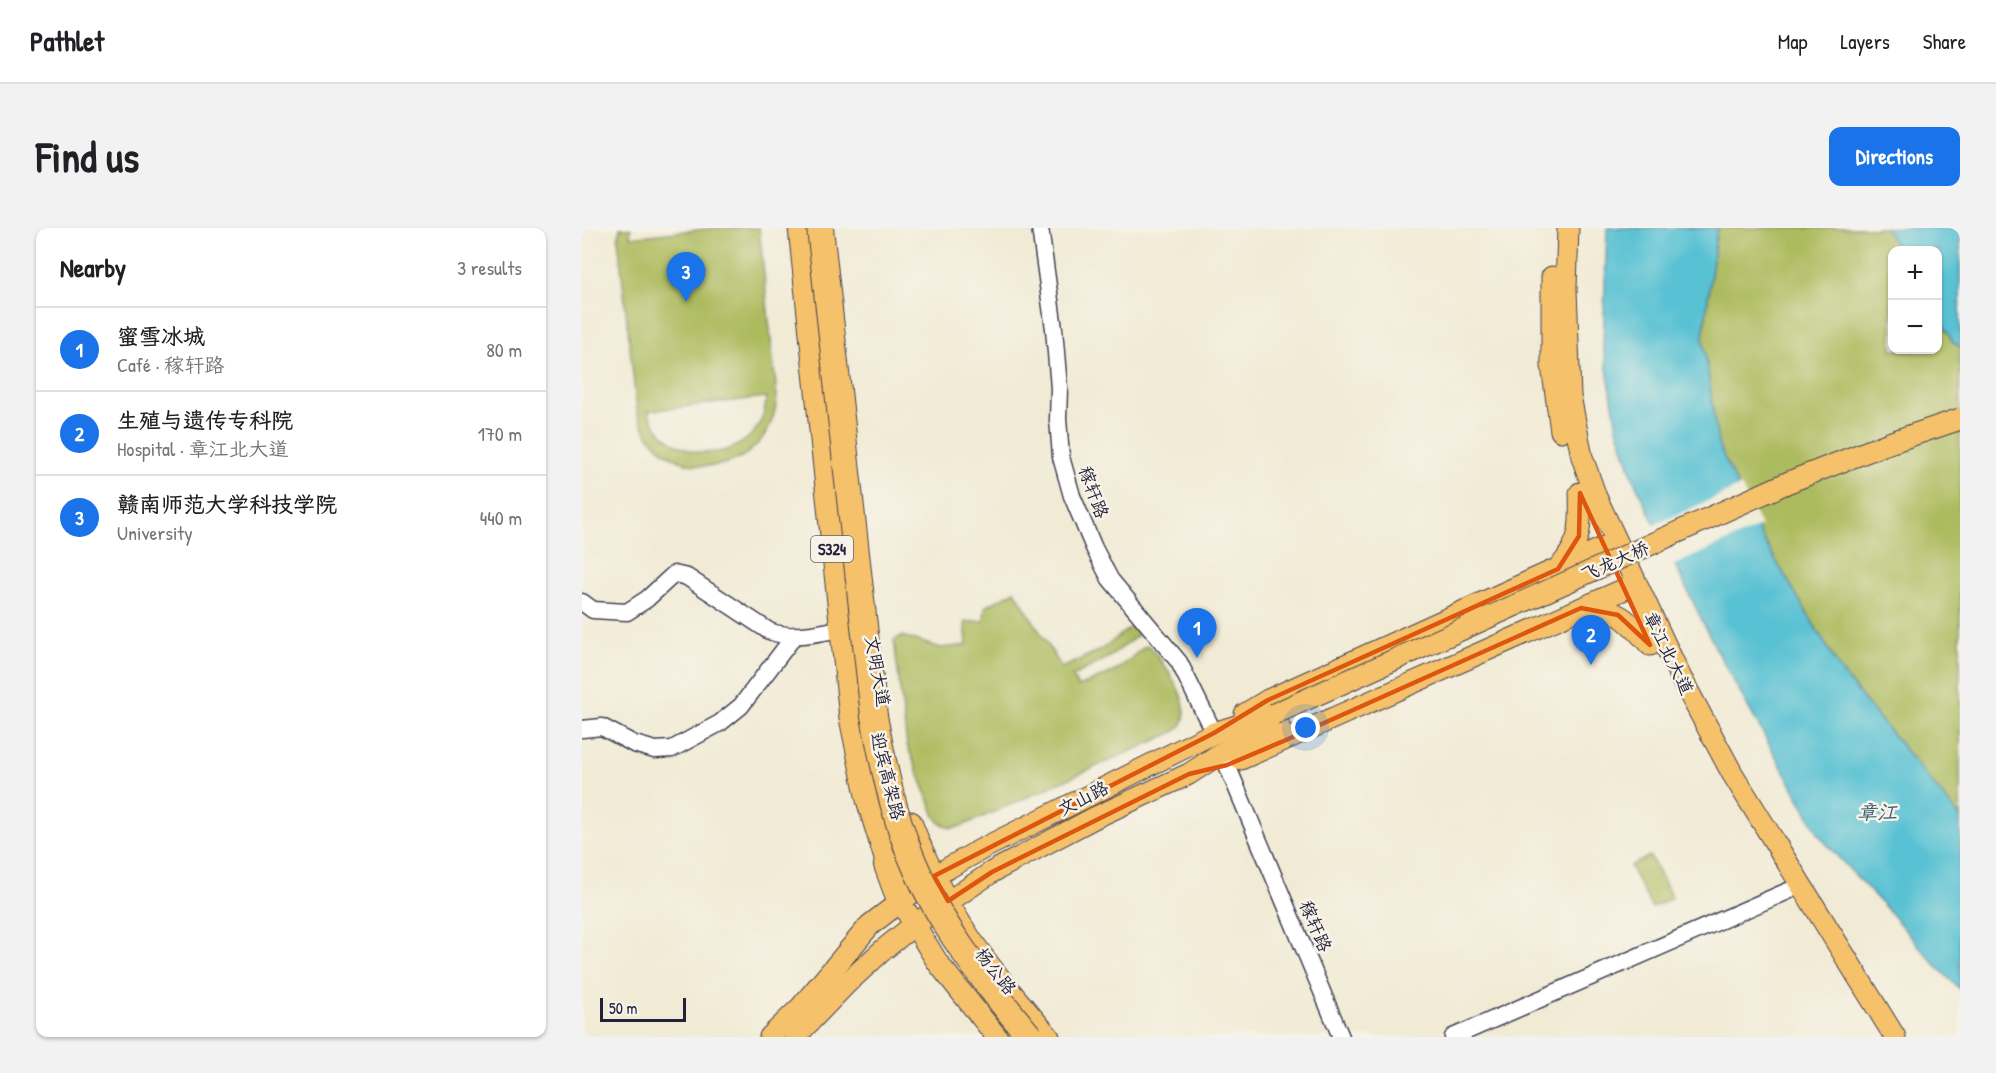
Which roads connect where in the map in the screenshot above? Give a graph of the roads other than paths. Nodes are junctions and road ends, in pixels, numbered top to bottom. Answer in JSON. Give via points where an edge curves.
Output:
{"nodes":[{"id":1,"x":799,"y":228,"type":"edge"},
{"id":2,"x":807,"y":228,"type":"edge"},
{"id":3,"x":820,"y":228,"type":"edge"},
{"id":4,"x":829,"y":228,"type":"edge"},
{"id":5,"x":837,"y":228,"type":"edge"},
{"id":6,"x":1040,"y":228,"type":"edge"},
{"id":7,"x":1554,"y":228,"type":"edge"},
{"id":8,"x":1568,"y":228,"type":"edge"},
{"id":9,"x":1960,"y":419,"type":"edge"},
{"id":10,"x":1960,"y":434,"type":"edge"},
{"id":11,"x":1580,"y":493,"type":"junction"},
{"id":12,"x":1610,"y":545,"type":"junction"},
{"id":13,"x":1558,"y":569,"type":"junction"},
{"id":14,"x":1629,"y":587,"type":"junction"},
{"id":15,"x":582,"y":602,"type":"edge"},
{"id":16,"x":1581,"y":608,"type":"junction"},
{"id":17,"x":840,"y":629,"type":"junction"},
{"id":18,"x":795,"y":636,"type":"junction"},
{"id":19,"x":1650,"y":645,"type":"junction"},
{"id":20,"x":874,"y":716,"type":"junction"},
{"id":21,"x":1277,"y":720,"type":"junction"},
{"id":22,"x":582,"y":729,"type":"edge"},
{"id":23,"x":1214,"y":734,"type":"junction"},
{"id":24,"x":1227,"y":765,"type":"junction"},
{"id":25,"x":1189,"y":774,"type":"junction"},
{"id":26,"x":887,"y":865,"type":"joint"},
{"id":27,"x":934,"y":876,"type":"junction"},
{"id":28,"x":1788,"y":891,"type":"junction"},
{"id":29,"x":900,"y":900,"type":"junction"},
{"id":30,"x":948,"y":901,"type":"junction"},
{"id":31,"x":914,"y":925,"type":"junction"},
{"id":32,"x":770,"y":1037,"type":"edge"},
{"id":33,"x":795,"y":1037,"type":"edge"},
{"id":34,"x":997,"y":1037,"type":"edge"},
{"id":35,"x":1011,"y":1037,"type":"edge"},
{"id":36,"x":1030,"y":1037,"type":"edge"},
{"id":37,"x":1049,"y":1037,"type":"edge"},
{"id":38,"x":1341,"y":1037,"type":"edge"},
{"id":39,"x":1453,"y":1037,"type":"edge"},
{"id":40,"x":1879,"y":1037,"type":"edge"},
{"id":41,"x":1895,"y":1037,"type":"edge"}],
"edges":[{"from":1,"to":17,"type":"main road","name":"文明大道","number":"S324"},
{"from":2,"to":35,"type":"highway","name":"迎宾高架路","via":[[848,626],[877,797],[897,858],[921,911],[958,972]]},
{"from":3,"to":20,"type":"highway","name":"迎宾高架路","bridge":true},
{"from":4,"to":27,"type":"main road","name":"文明大道","number":"S324","via":[[870,626],[901,788]]},
{"from":5,"to":20,"type":"highway","bridge":true,"via":[[874,624]]},
{"from":6,"to":23,"type":"street","name":"稼轩路","via":[[1054,329],[1060,457],[1072,496],[1110,579],[1179,663]]},
{"from":7,"to":11,"type":"main road","name":"章江北大道","via":[[1555,391],[1564,444]]},
{"from":8,"to":12,"type":"main road","name":"章江北大道","via":[[1566,300],[1573,416]]},
{"from":9,"to":21,"type":"main road","name":"飞龙大桥","bridge":true,"via":[[1789,482]]},
{"from":10,"to":21,"type":"main road","name":"飞龙大桥","via":[[1795,495]]},
{"from":11,"to":12,"type":"main road","name":"章江北大道"},
{"from":11,"to":13,"type":"main road","via":[[1579,536]]},
{"from":12,"to":13,"type":"main road"},
{"from":12,"to":14,"type":"main road","name":"章江北大道"},
{"from":13,"to":23,"type":"main road","via":[[1268,700]]},
{"from":14,"to":16,"type":"main road"},
{"from":14,"to":19,"type":"main road","name":"章江北大道"},
{"from":14,"to":41,"type":"main road","name":"章江北大道","via":[[1732,773]]},
{"from":15,"to":18,"type":"street","via":[[593,609],[627,612],[674,574],[687,577],[769,631]]},
{"from":16,"to":19,"type":"main road","via":[[1597,607],[1618,615]]},
{"from":16,"to":24,"type":"main road"},
{"from":17,"to":18,"type":"street"},
{"from":17,"to":26,"type":"main road","name":"文明大道","number":"S324","via":[[850,718],[867,800]]},
{"from":18,"to":22,"type":"street","via":[[741,706],[720,723],[672,749],[655,750],[634,744],[602,727]]},
{"from":19,"to":28,"type":"main road","name":"章江北大道","via":[[1721,779]]},
{"from":20,"to":36,"type":"highway","name":"迎宾高架路","bridge":true,"via":[[890,794],[910,854],[933,902],[945,925]]},
{"from":21,"to":23,"type":"main road","name":"文山路"},
{"from":21,"to":25,"type":"main road","name":"文山路"},
{"from":23,"to":27,"type":"main road","name":"文山路"},
{"from":24,"to":25,"type":"main road"},
{"from":24,"to":38,"type":"street","name":"稼轩路"},
{"from":25,"to":30,"type":"main road","name":"文山路","via":[[1094,818],[992,872]]},
{"from":26,"to":29,"type":"highway","name":"文明大道","number":"S324"},
{"from":27,"to":29,"type":"main road","name":"文山路"},
{"from":27,"to":30,"type":"main road","name":"文明大道","number":"S324"},
{"from":28,"to":39,"type":"street"},
{"from":28,"to":40,"type":"main road","name":"章江北大道"},
{"from":29,"to":31,"type":"main road","number":"S324"},
{"from":29,"to":32,"type":"main road","via":[[870,925],[801,1007]]},
{"from":30,"to":31,"type":"main road"},
{"from":30,"to":37,"type":"main road","name":"杨公路","number":"S324","via":[[982,955]]},
{"from":31,"to":33,"type":"main road","via":[[846,984]]},
{"from":31,"to":34,"type":"main road","number":"S324","via":[[938,963]]}]}
